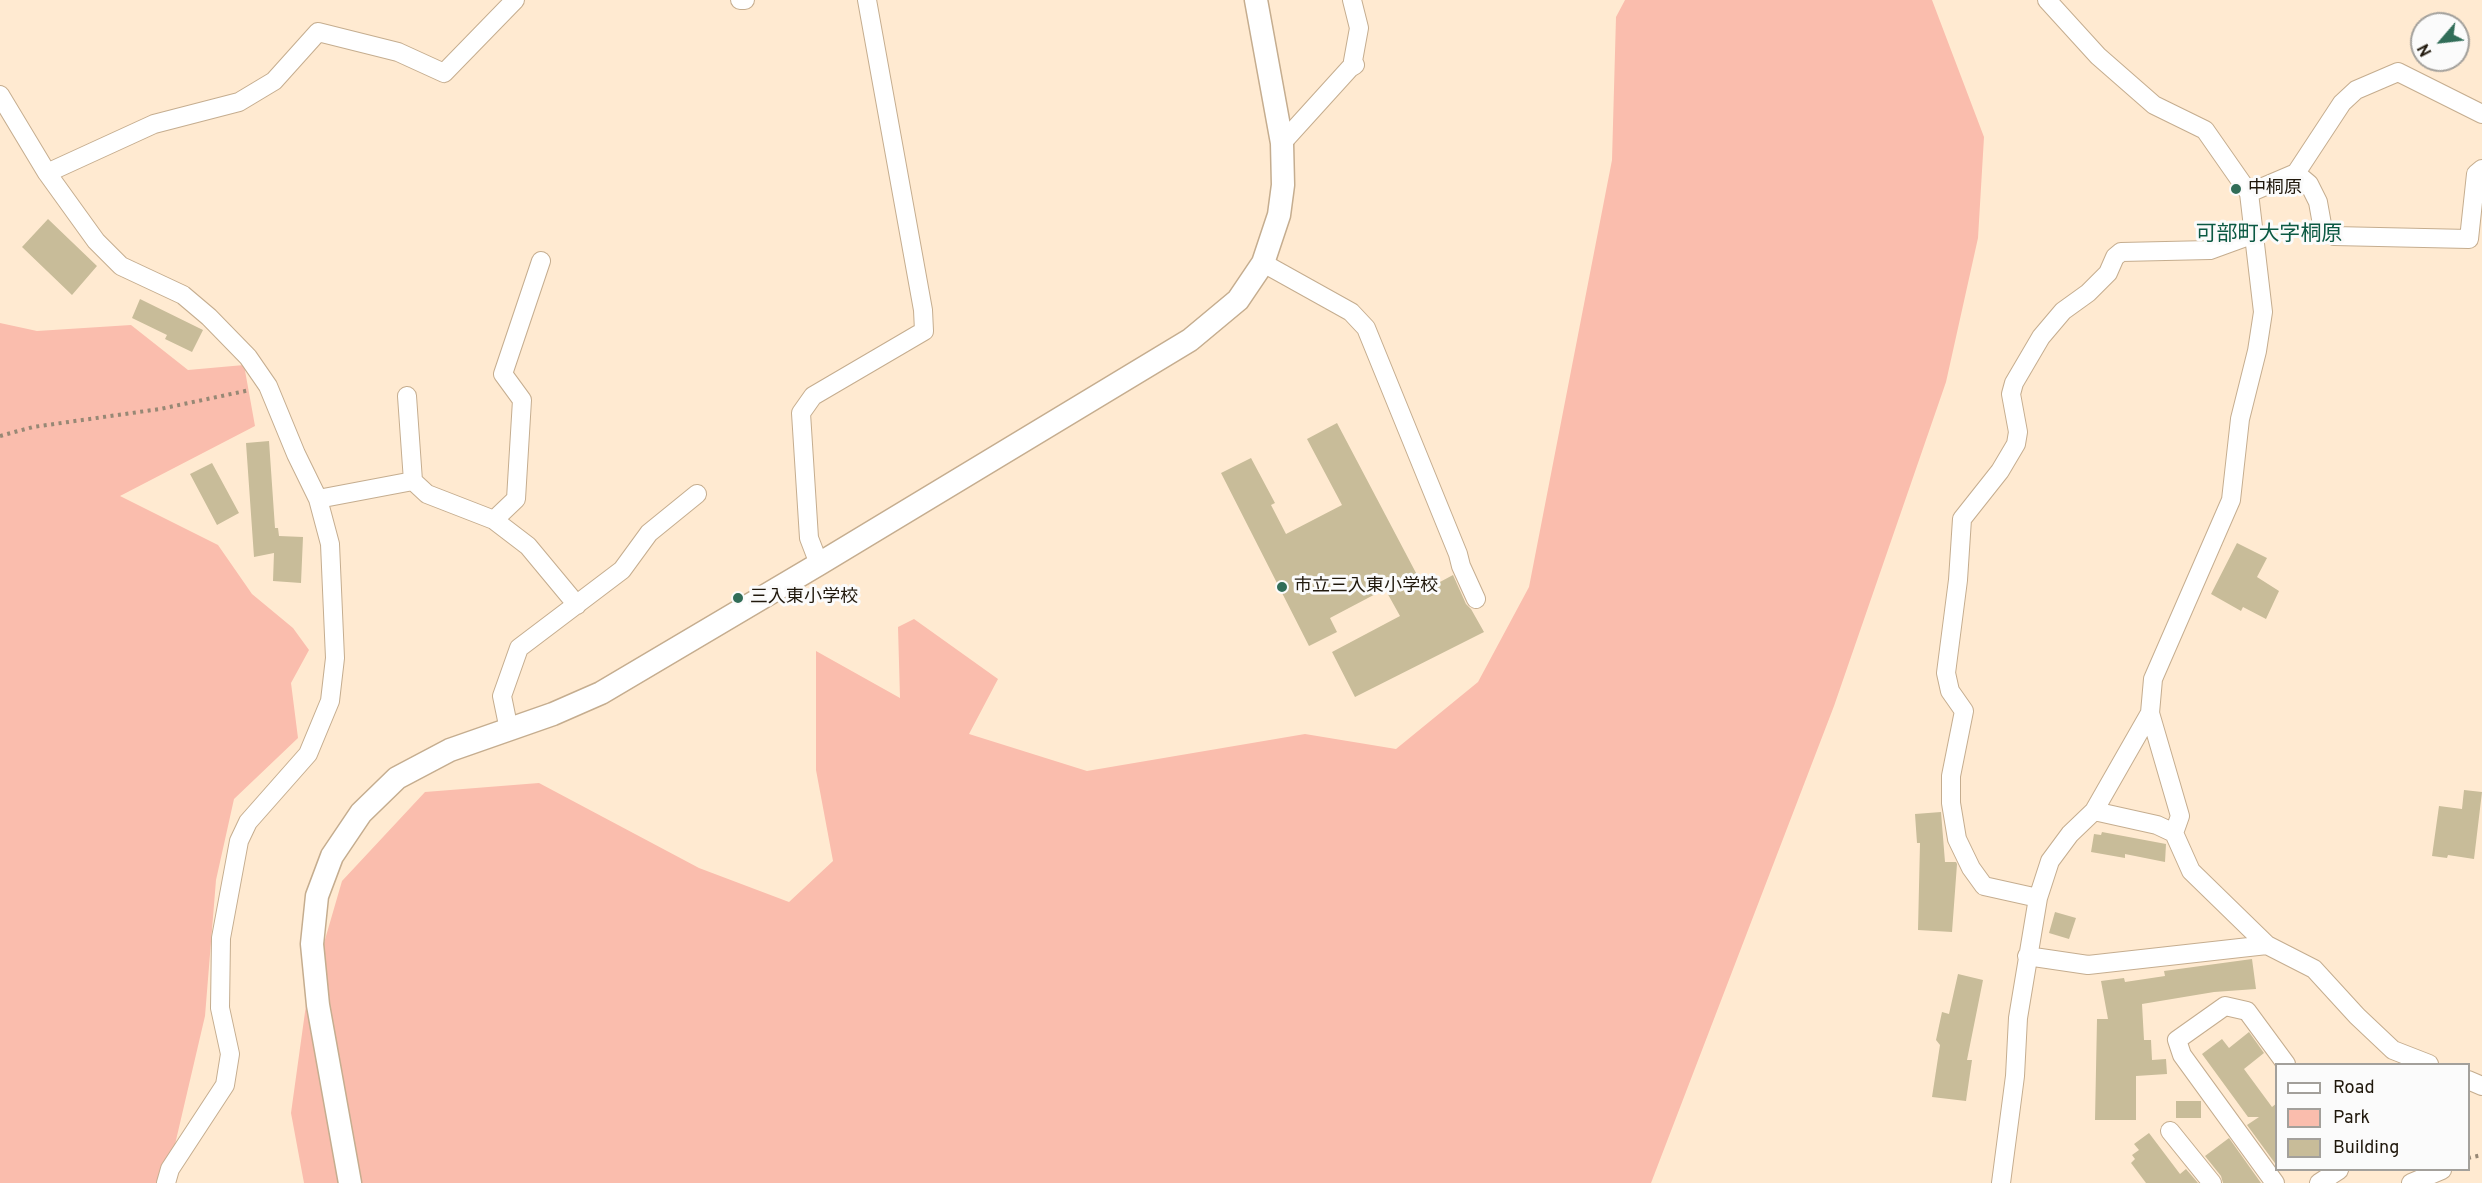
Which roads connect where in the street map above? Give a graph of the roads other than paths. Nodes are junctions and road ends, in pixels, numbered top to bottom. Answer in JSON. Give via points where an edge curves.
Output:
{"nodes":[{"id":1,"x":515,"y":0,"type":"edge"},
{"id":2,"x":740,"y":0,"type":"edge"},
{"id":3,"x":745,"y":0,"type":"edge"},
{"id":4,"x":867,"y":0,"type":"edge"},
{"id":5,"x":1256,"y":0,"type":"edge"},
{"id":6,"x":1352,"y":0,"type":"edge"},
{"id":7,"x":2047,"y":0,"type":"edge"},
{"id":8,"x":0,"y":95,"type":"edge"},
{"id":9,"x":2482,"y":114,"type":"edge"},
{"id":10,"x":1282,"y":143,"type":"junction"},
{"id":11,"x":2482,"y":170,"type":"edge"},
{"id":12,"x":47,"y":173,"type":"junction"},
{"id":13,"x":2296,"y":173,"type":"junction"},
{"id":14,"x":2249,"y":193,"type":"junction"},
{"id":15,"x":2254,"y":234,"type":"junction"},
{"id":16,"x":541,"y":261,"type":"dead end"},
{"id":17,"x":1263,"y":263,"type":"junction"},
{"id":18,"x":407,"y":396,"type":"dead end"},
{"id":19,"x":413,"y":480,"type":"junction"},
{"id":20,"x":697,"y":494,"type":"dead end"},
{"id":21,"x":318,"y":499,"type":"junction"},
{"id":22,"x":494,"y":520,"type":"junction"},
{"id":23,"x":819,"y":564,"type":"junction"},
{"id":24,"x":1476,"y":599,"type":"dead end"},
{"id":25,"x":576,"y":605,"type":"junction"},
{"id":26,"x":2150,"y":713,"type":"junction"},
{"id":27,"x":509,"y":730,"type":"junction"},
{"id":28,"x":2094,"y":811,"type":"junction"},
{"id":29,"x":2174,"y":833,"type":"junction"},
{"id":30,"x":2038,"y":898,"type":"junction"},
{"id":31,"x":2267,"y":945,"type":"junction"},
{"id":32,"x":2027,"y":956,"type":"junction"},
{"id":33,"x":2285,"y":1063,"type":"edge"},
{"id":34,"x":2424,"y":1063,"type":"edge"},
{"id":35,"x":2170,"y":1131,"type":"dead end"},
{"id":36,"x":2337,"y":1171,"type":"edge"},
{"id":37,"x":2440,"y":1171,"type":"edge"},
{"id":38,"x":166,"y":1183,"type":"edge"},
{"id":39,"x":350,"y":1183,"type":"edge"},
{"id":40,"x":2001,"y":1183,"type":"edge"},
{"id":41,"x":2212,"y":1183,"type":"edge"},
{"id":42,"x":2276,"y":1183,"type":"edge"},
{"id":43,"x":2319,"y":1183,"type":"edge"},
{"id":44,"x":2411,"y":1183,"type":"edge"}],
"edges":[{"from":1,"to":12,"type":"street","via":[[444,73],[398,52],[318,32],[274,81],[239,102],[154,124]]},
{"from":2,"to":3,"type":"street"},
{"from":4,"to":23,"type":"street","via":[[924,331],[813,396],[801,413],[809,538]]},
{"from":5,"to":10,"type":"street"},
{"from":6,"to":10,"type":"street","via":[[1359,28],[1355,65]]},
{"from":7,"to":14,"type":"street","via":[[2098,56],[2154,105],[2205,130]]},
{"from":8,"to":12,"type":"street"},
{"from":9,"to":13,"type":"street","via":[[2398,72],[2356,90],[2342,102]]},
{"from":10,"to":17,"type":"street","via":[[1279,215]]},
{"from":11,"to":13,"type":"street","via":[[2476,174],[2469,239],[2334,236],[2323,230],[2318,202],[2309,184]]},
{"from":12,"to":21,"type":"street","via":[[96,241],[122,266],[183,295],[248,357],[268,386]]},
{"from":13,"to":14,"type":"street"},
{"from":14,"to":15,"type":"street"},
{"from":15,"to":26,"type":"street","via":[[2264,312],[2240,419],[2231,500],[2153,679]]},
{"from":15,"to":30,"type":"street","via":[[2210,250],[2121,252],[2115,257],[2108,273],[2063,311],[2030,355],[2011,394],[2018,432],[2016,444],[1962,519],[1946,674],[1950,691],[1964,711],[1951,776],[1957,839],[1984,886]]},
{"from":16,"to":22,"type":"street","via":[[503,374],[522,400],[516,499]]},
{"from":17,"to":23,"type":"street","via":[[1238,300],[1190,340]]},
{"from":17,"to":24,"type":"street","via":[[1351,312],[1366,328]]},
{"from":18,"to":19,"type":"street"},
{"from":19,"to":21,"type":"street"},
{"from":19,"to":22,"type":"street","via":[[427,494]]},
{"from":20,"to":25,"type":"street","via":[[649,532],[622,570]]},
{"from":21,"to":38,"type":"street","via":[[330,544],[335,658],[330,701],[308,754],[248,822],[239,841],[220,938],[220,1008],[230,1054],[225,1085],[170,1169]]},
{"from":22,"to":25,"type":"street","via":[[528,546]]},
{"from":23,"to":27,"type":"street","via":[[601,693]]},
{"from":25,"to":27,"type":"street","via":[[519,648],[502,696]]},
{"from":26,"to":28,"type":"street"},
{"from":26,"to":29,"type":"street","via":[[2180,816]]},
{"from":27,"to":39,"type":"street","via":[[450,750],[397,778],[361,813],[332,856],[317,896],[312,944],[318,1005]]},
{"from":28,"to":29,"type":"street","via":[[2157,825]]},
{"from":28,"to":30,"type":"street","via":[[2050,861]]},
{"from":29,"to":31,"type":"street","via":[[2191,870]]},
{"from":30,"to":32,"type":"street"},
{"from":31,"to":32,"type":"street","via":[[2088,965]]},
{"from":31,"to":34,"type":"street","via":[[2314,969],[2393,1050]]},
{"from":32,"to":40,"type":"street"},
{"from":33,"to":42,"type":"street","via":[[2247,1011],[2225,1006],[2177,1040],[2182,1055]]},
{"from":35,"to":41,"type":"street"},
{"from":36,"to":43,"type":"street"},
{"from":37,"to":44,"type":"street"}]}
